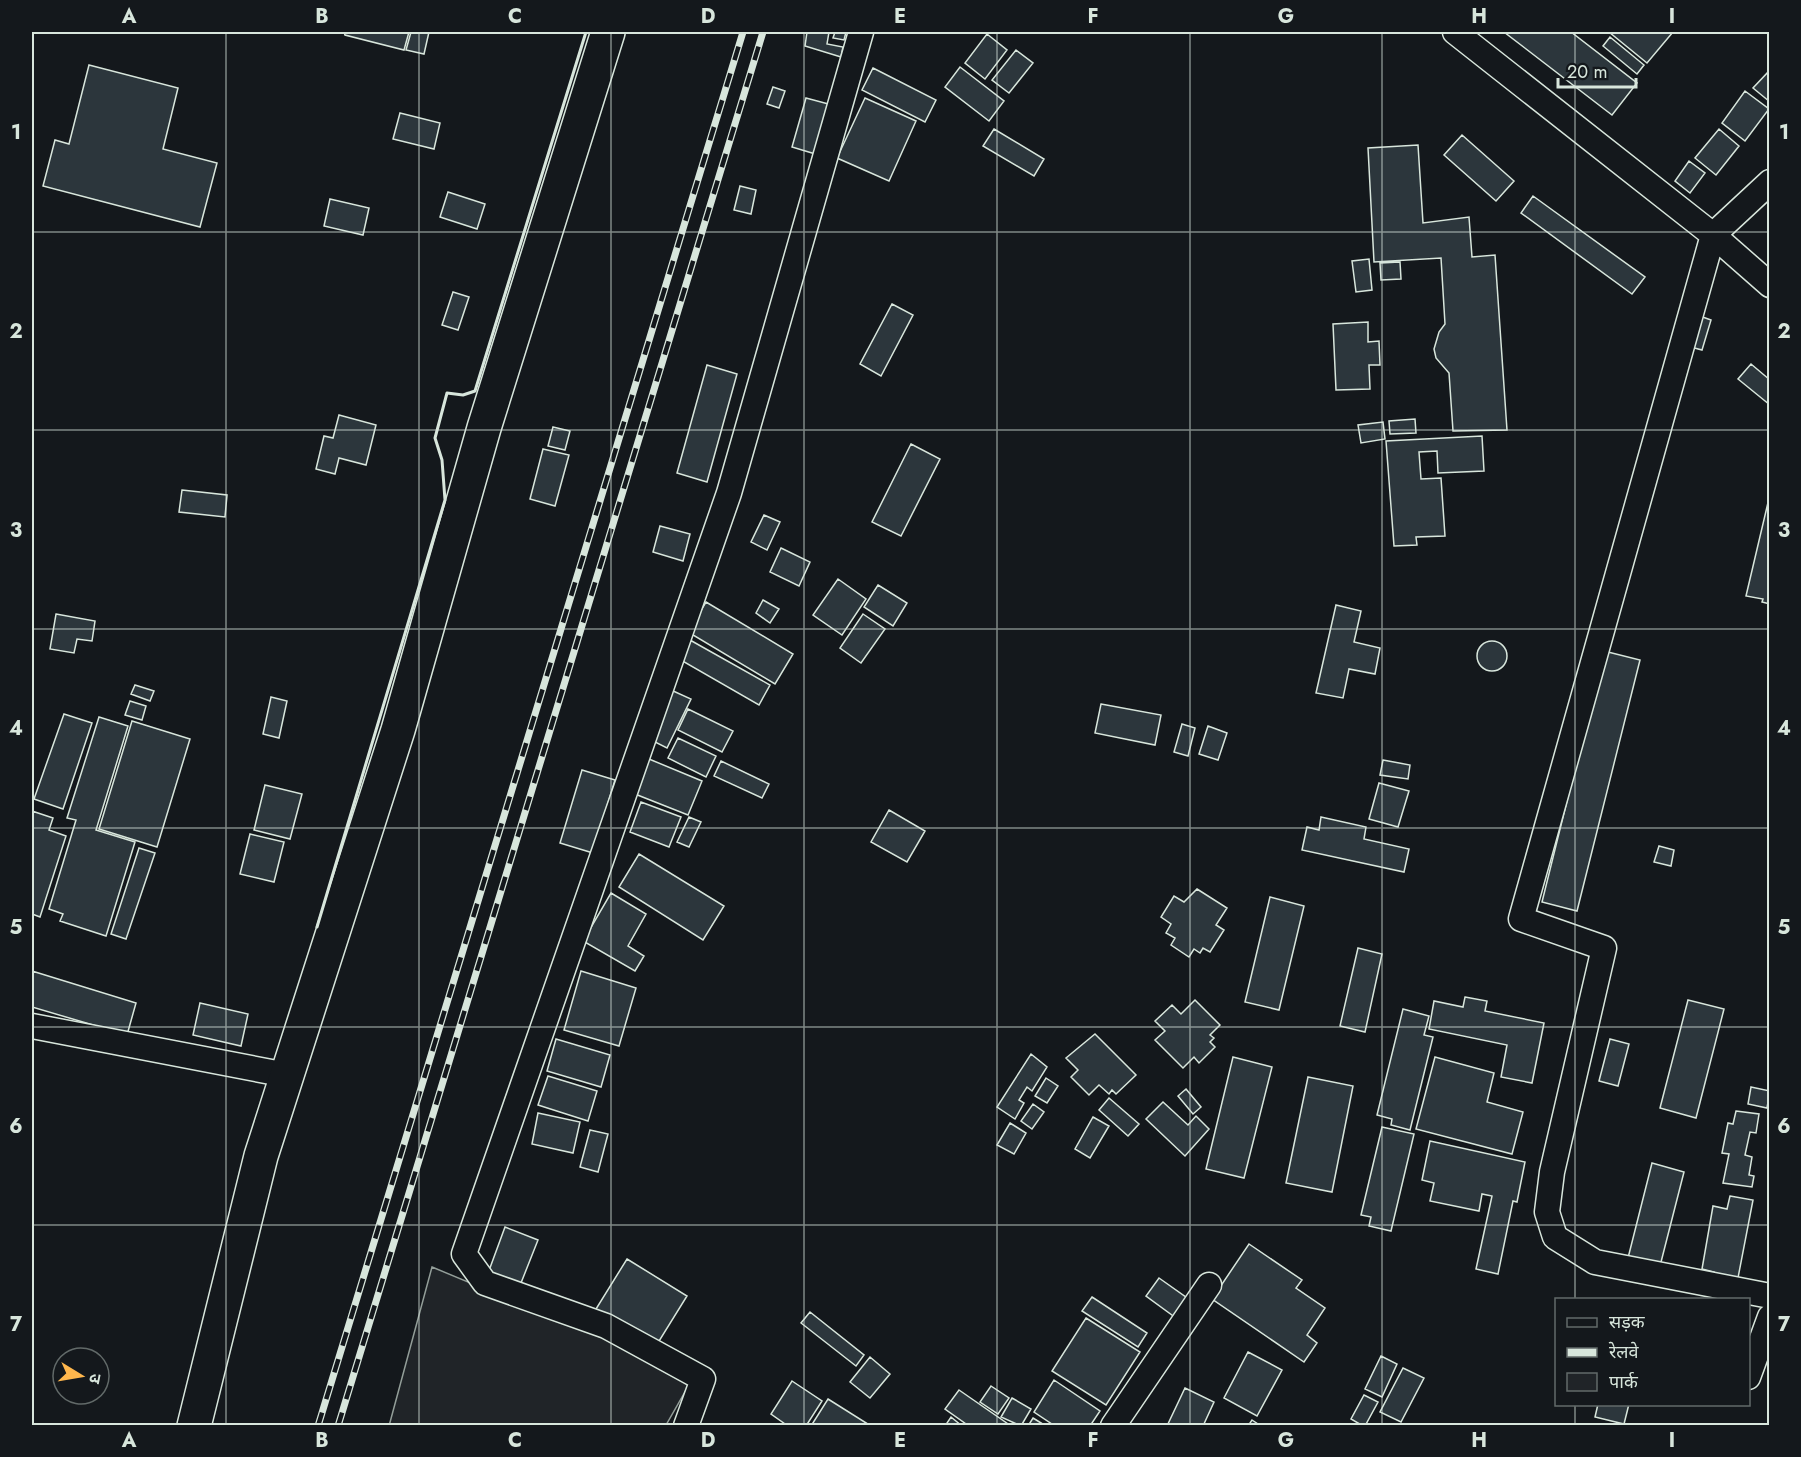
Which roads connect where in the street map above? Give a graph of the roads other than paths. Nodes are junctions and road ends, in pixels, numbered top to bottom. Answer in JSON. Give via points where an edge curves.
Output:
{"nodes":[{"id":1,"x":608,"y":32,"type":"edge"},
{"id":2,"x":861,"y":32,"type":"edge"},
{"id":3,"x":1460,"y":34,"type":"edge"},
{"id":4,"x":1770,"y":182,"type":"edge"},
{"id":5,"x":1713,"y":235,"type":"junction"},
{"id":6,"x":1770,"y":285,"type":"edge"},
{"id":7,"x":32,"y":1026,"type":"edge"},
{"id":8,"x":287,"y":1075,"type":"junction"},
{"id":9,"x":1209,"y":1285,"type":"dead end"},
{"id":10,"x":1770,"y":1296,"type":"edge"},
{"id":11,"x":1770,"y":1317,"type":"edge"},
{"id":12,"x":1750,"y":1374,"type":"edge"},
{"id":13,"x":194,"y":1425,"type":"edge"},
{"id":14,"x":686,"y":1425,"type":"edge"},
{"id":15,"x":1113,"y":1425,"type":"edge"}],
"edges":[{"from":1,"to":8,"type":"main road","via":[[484,428],[398,730]]},
{"from":2,"to":14,"type":"street","via":[[729,493],[464,1254],[485,1283],[606,1326],[703,1380]]},
{"from":3,"to":5,"type":"street"},
{"from":4,"to":5,"type":"street"},
{"from":5,"to":6,"type":"street"},
{"from":5,"to":10,"type":"street","via":[[1521,919],[1604,948],[1552,1172],[1547,1212],[1555,1237],[1595,1262]]},
{"from":7,"to":8,"type":"street"},
{"from":8,"to":13,"type":"main road","via":[[261,1156]]},
{"from":9,"to":15,"type":"street"},
{"from":11,"to":12,"type":"street"}]}
